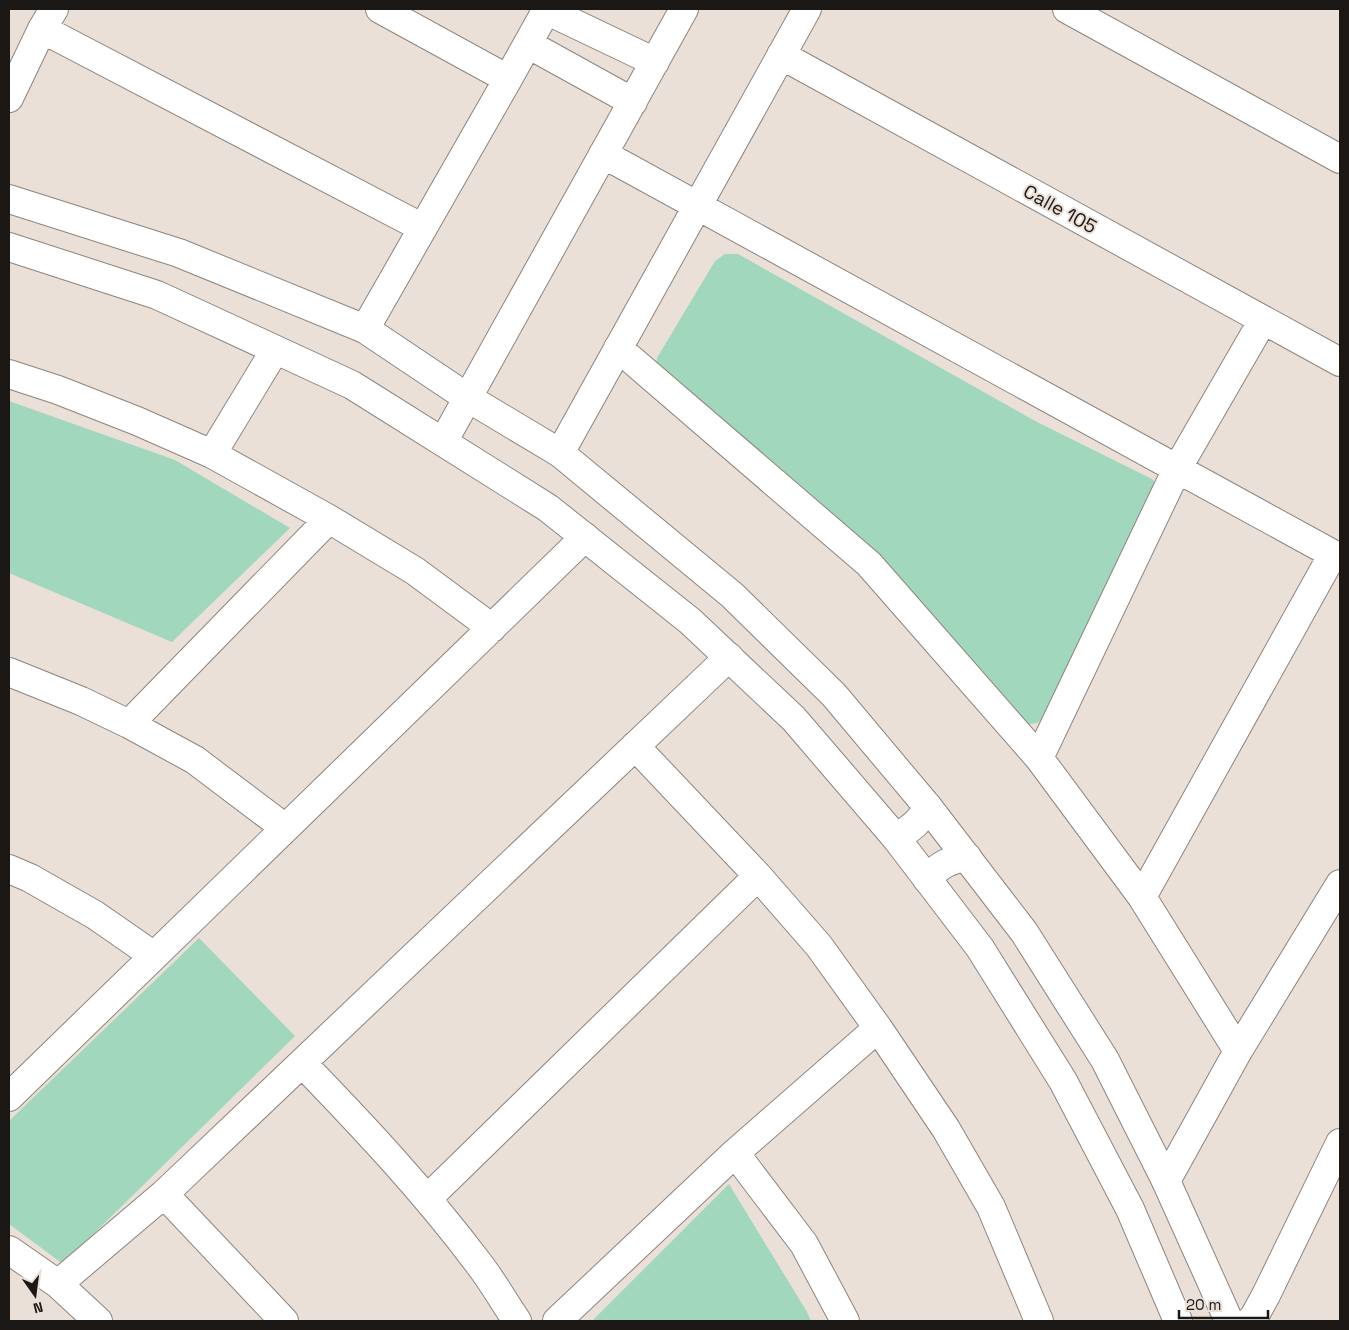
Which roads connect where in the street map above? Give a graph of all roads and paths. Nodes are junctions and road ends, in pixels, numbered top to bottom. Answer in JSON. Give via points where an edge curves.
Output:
{"nodes":[{"id":1,"x":380,"y":9,"type":"edge"},
{"id":2,"x":684,"y":9,"type":"edge"},
{"id":3,"x":807,"y":9,"type":"edge"},
{"id":4,"x":1067,"y":9,"type":"edge"},
{"id":5,"x":546,"y":10,"type":"edge"},
{"id":6,"x":48,"y":19,"type":"edge"},
{"id":7,"x":528,"y":44,"type":"junction"},
{"id":8,"x":781,"y":55,"type":"junction"},
{"id":9,"x":654,"y":62,"type":"junction"},
{"id":10,"x":508,"y":79,"type":"junction"},
{"id":11,"x":9,"y":98,"type":"edge"},
{"id":12,"x":633,"y":102,"type":"junction"},
{"id":13,"x":603,"y":154,"type":"junction"},
{"id":14,"x":1340,"y":159,"type":"edge"},
{"id":15,"x":9,"y":199,"type":"edge"},
{"id":16,"x":697,"y":205,"type":"junction"},
{"id":17,"x":423,"y":228,"type":"junction"},
{"id":18,"x":9,"y":247,"type":"edge"},
{"id":19,"x":1263,"y":320,"type":"junction"},
{"id":20,"x":365,"y":329,"type":"junction"},
{"id":21,"x":618,"y":348,"type":"junction"},
{"id":22,"x":275,"y":350,"type":"junction"},
{"id":23,"x":1340,"y":362,"type":"edge"},
{"id":24,"x":9,"y":374,"type":"edge"},
{"id":25,"x":468,"y":398,"type":"junction"},
{"id":26,"x":443,"y":442,"type":"junction"},
{"id":27,"x":560,"y":453,"type":"junction"},
{"id":28,"x":212,"y":454,"type":"junction"},
{"id":29,"x":1177,"y":469,"type":"junction"},
{"id":30,"x":329,"y":519,"type":"junction"},
{"id":31,"x":585,"y":537,"type":"junction"},
{"id":32,"x":1336,"y":556,"type":"edge"},
{"id":33,"x":492,"y":628,"type":"junction"},
{"id":34,"x":729,"y":657,"type":"junction"},
{"id":35,"x":9,"y":672,"type":"edge"},
{"id":36,"x":129,"y":724,"type":"junction"},
{"id":37,"x":635,"y":746,"type":"junction"},
{"id":38,"x":1039,"y":758,"type":"junction"},
{"id":39,"x":928,"y":807,"type":"junction"},
{"id":40,"x":285,"y":828,"type":"junction"},
{"id":41,"x":896,"y":838,"type":"junction"},
{"id":42,"x":967,"y":857,"type":"junction"},
{"id":43,"x":9,"y":869,"type":"edge"},
{"id":44,"x":758,"y":876,"type":"junction"},
{"id":45,"x":927,"y":879,"type":"junction"},
{"id":46,"x":1340,"y":884,"type":"edge"},
{"id":47,"x":1142,"y":897,"type":"junction"},
{"id":48,"x":154,"y":956,"type":"junction"},
{"id":49,"x":878,"y":1028,"type":"junction"},
{"id":50,"x":1238,"y":1051,"type":"junction"},
{"id":51,"x":302,"y":1063,"type":"junction"},
{"id":52,"x":11,"y":1092,"type":"edge"},
{"id":53,"x":1340,"y":1143,"type":"edge"},
{"id":54,"x":735,"y":1153,"type":"junction"},
{"id":55,"x":1166,"y":1181,"type":"junction"},
{"id":56,"x":164,"y":1194,"type":"junction"},
{"id":57,"x":427,"y":1199,"type":"junction"},
{"id":58,"x":9,"y":1250,"type":"edge"},
{"id":59,"x":58,"y":1284,"type":"junction"},
{"id":60,"x":98,"y":1321,"type":"edge"},
{"id":61,"x":284,"y":1321,"type":"edge"},
{"id":62,"x":517,"y":1321,"type":"edge"},
{"id":63,"x":557,"y":1321,"type":"edge"},
{"id":64,"x":845,"y":1321,"type":"edge"},
{"id":65,"x":1040,"y":1321,"type":"edge"},
{"id":66,"x":1178,"y":1321,"type":"edge"},
{"id":67,"x":1229,"y":1321,"type":"edge"},
{"id":68,"x":1250,"y":1321,"type":"edge"}],
"edges":[{"from":1,"to":10,"type":"street"},
{"from":2,"to":9,"type":"street"},
{"from":3,"to":8,"type":"street"},
{"from":4,"to":14,"type":"street"},
{"from":5,"to":7,"type":"street"},
{"from":5,"to":9,"type":"street"},
{"from":6,"to":11,"type":"street"},
{"from":6,"to":17,"type":"street"},
{"from":7,"to":10,"type":"street"},
{"from":7,"to":12,"type":"street"},
{"from":8,"to":16,"type":"street"},
{"from":8,"to":19,"type":"street","name":"Calle 105"},
{"from":9,"to":12,"type":"street"},
{"from":10,"to":17,"type":"street"},
{"from":12,"to":13,"type":"street"},
{"from":13,"to":16,"type":"street"},
{"from":13,"to":25,"type":"street"},
{"from":15,"to":20,"type":"street","via":[[178,254]]},
{"from":16,"to":21,"type":"street"},
{"from":16,"to":29,"type":"street"},
{"from":17,"to":20,"type":"street"},
{"from":18,"to":22,"type":"street","via":[[157,295]]},
{"from":19,"to":23,"type":"street","name":"Calle 105"},
{"from":19,"to":29,"type":"street"},
{"from":20,"to":25,"type":"street"},
{"from":21,"to":27,"type":"street"},
{"from":21,"to":38,"type":"street","via":[[869,564]]},
{"from":22,"to":26,"type":"street","via":[[352,385]]},
{"from":22,"to":28,"type":"street"},
{"from":24,"to":28,"type":"street","via":[[76,397]]},
{"from":25,"to":26,"type":"street"},
{"from":25,"to":27,"type":"street"},
{"from":26,"to":31,"type":"street","via":[[548,508]]},
{"from":27,"to":39,"type":"street","via":[[732,595],[834,695]]},
{"from":28,"to":30,"type":"street"},
{"from":29,"to":32,"type":"street"},
{"from":29,"to":38,"type":"street"},
{"from":30,"to":33,"type":"street","via":[[415,571]]},
{"from":30,"to":36,"type":"street"},
{"from":31,"to":33,"type":"street"},
{"from":31,"to":34,"type":"street","via":[[690,621]]},
{"from":32,"to":47,"type":"street"},
{"from":33,"to":40,"type":"street"},
{"from":34,"to":37,"type":"street"},
{"from":34,"to":41,"type":"street","via":[[794,719]]},
{"from":35,"to":36,"type":"street"},
{"from":36,"to":40,"type":"street","via":[[194,760]]},
{"from":37,"to":44,"type":"street"},
{"from":37,"to":51,"type":"street"},
{"from":38,"to":47,"type":"street"},
{"from":39,"to":41,"type":"street","via":[[920,820]]},
{"from":39,"to":42,"type":"street"},
{"from":40,"to":48,"type":"street"},
{"from":41,"to":45,"type":"street"},
{"from":42,"to":45,"type":"street","via":[[943,864]]},
{"from":42,"to":55,"type":"street","via":[[1024,932],[1105,1060]]},
{"from":43,"to":48,"type":"street","via":[[96,915]]},
{"from":44,"to":49,"type":"street","via":[[819,946]]},
{"from":44,"to":57,"type":"street"},
{"from":45,"to":66,"type":"street","via":[[980,948],[1063,1081],[1130,1209]]},
{"from":46,"to":50,"type":"street"},
{"from":47,"to":50,"type":"street"},
{"from":48,"to":52,"type":"street"},
{"from":49,"to":54,"type":"street"},
{"from":49,"to":65,"type":"street","via":[[946,1129],[991,1207]]},
{"from":50,"to":55,"type":"street"},
{"from":51,"to":56,"type":"street"},
{"from":51,"to":57,"type":"street"},
{"from":53,"to":68,"type":"street","via":[[1266,1295]]},
{"from":54,"to":63,"type":"street"},
{"from":54,"to":64,"type":"street","via":[[804,1244]]},
{"from":55,"to":67,"type":"street"},
{"from":56,"to":59,"type":"street"},
{"from":56,"to":61,"type":"street"},
{"from":57,"to":62,"type":"street","via":[[480,1265]]},
{"from":58,"to":59,"type":"street"},
{"from":59,"to":60,"type":"street"}]}
